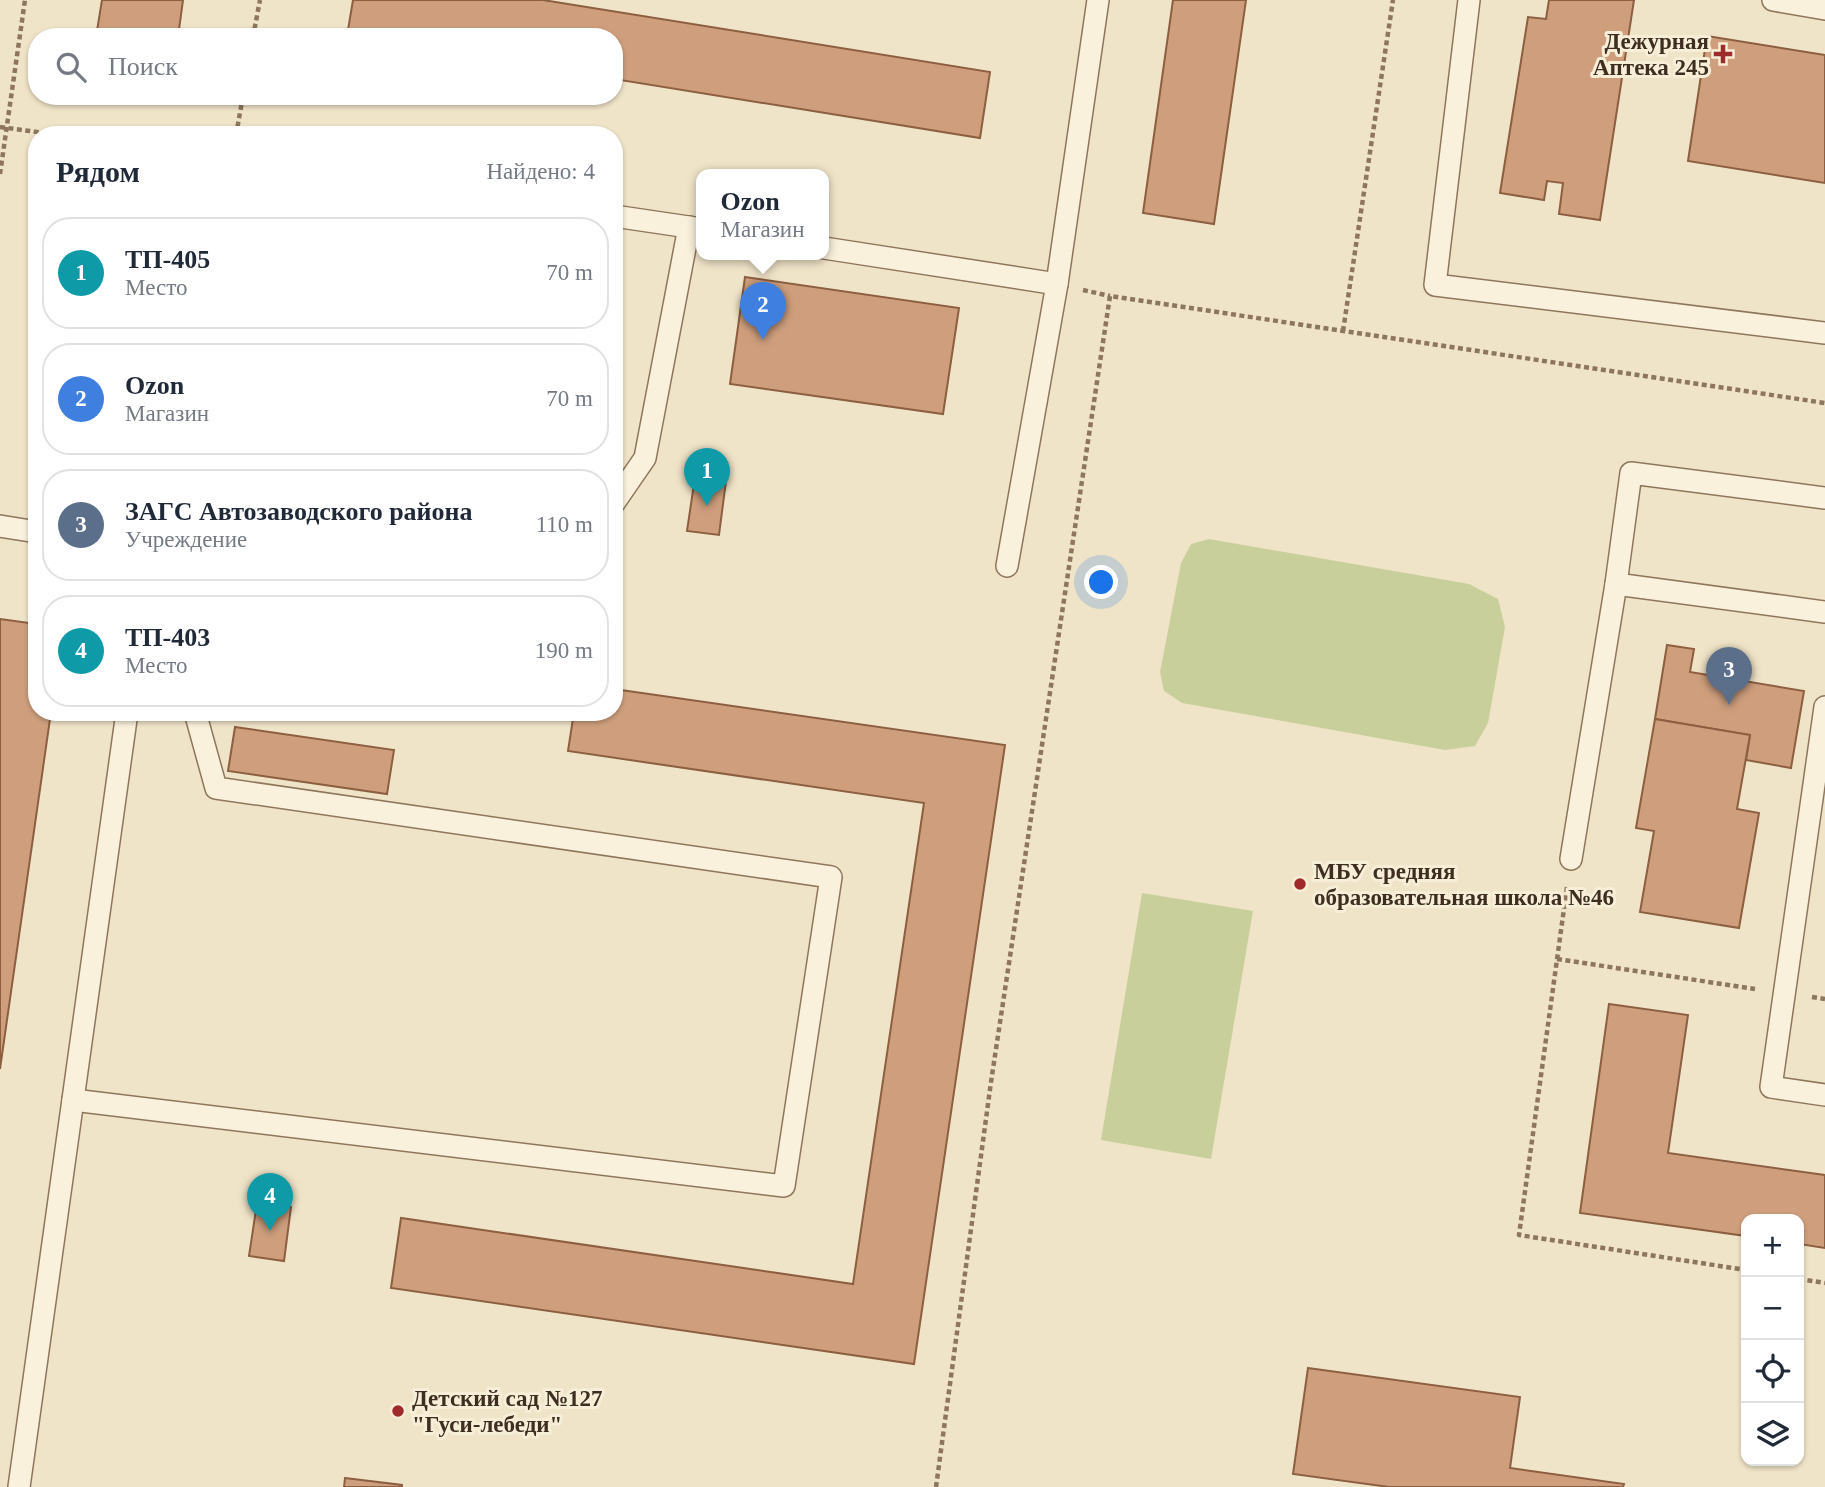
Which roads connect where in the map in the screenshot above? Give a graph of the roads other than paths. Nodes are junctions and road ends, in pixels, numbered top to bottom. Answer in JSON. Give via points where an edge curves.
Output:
{"nodes":[{"id":1,"x":1098,"y":0,"type":"edge"},
{"id":2,"x":1469,"y":0,"type":"edge"},
{"id":3,"x":1773,"y":0,"type":"edge"},
{"id":4,"x":1825,"y":9,"type":"edge"},
{"id":5,"x":623,"y":217,"type":"edge"},
{"id":6,"x":695,"y":228,"type":"edge"},
{"id":7,"x":829,"y":249,"type":"edge"},
{"id":8,"x":1057,"y":284,"type":"junction"},
{"id":9,"x":1825,"y":333,"type":"edge"},
{"id":10,"x":623,"y":490,"type":"edge"},
{"id":11,"x":1825,"y":498,"type":"edge"},
{"id":12,"x":0,"y":526,"type":"edge"},
{"id":13,"x":28,"y":531,"type":"edge"},
{"id":14,"x":1007,"y":566,"type":"dead end"},
{"id":15,"x":1616,"y":583,"type":"junction"},
{"id":16,"x":1825,"y":612,"type":"edge"},
{"id":17,"x":1825,"y":707,"type":"edge"},
{"id":18,"x":126,"y":721,"type":"edge"},
{"id":19,"x":197,"y":721,"type":"edge"},
{"id":20,"x":1571,"y":859,"type":"road end"},
{"id":21,"x":1825,"y":1096,"type":"edge"},
{"id":22,"x":73,"y":1100,"type":"junction"},
{"id":23,"x":19,"y":1487,"type":"edge"}],
"edges":[{"from":1,"to":8,"type":"lane"},
{"from":2,"to":9,"type":"lane","via":[[1435,285]]},
{"from":3,"to":4,"type":"lane"},
{"from":5,"to":6,"type":"lane"},
{"from":6,"to":10,"type":"lane","via":[[645,458]]},
{"from":7,"to":8,"type":"lane"},
{"from":8,"to":14,"type":"lane"},
{"from":11,"to":15,"type":"lane","via":[[1631,473]]},
{"from":12,"to":13,"type":"lane"},
{"from":15,"to":16,"type":"lane"},
{"from":15,"to":20,"type":"lane"},
{"from":17,"to":21,"type":"lane","via":[[1771,1087]]},
{"from":18,"to":22,"type":"lane"},
{"from":19,"to":22,"type":"lane","via":[[216,788],[831,877],[784,1186]]},
{"from":22,"to":23,"type":"lane"}]}
